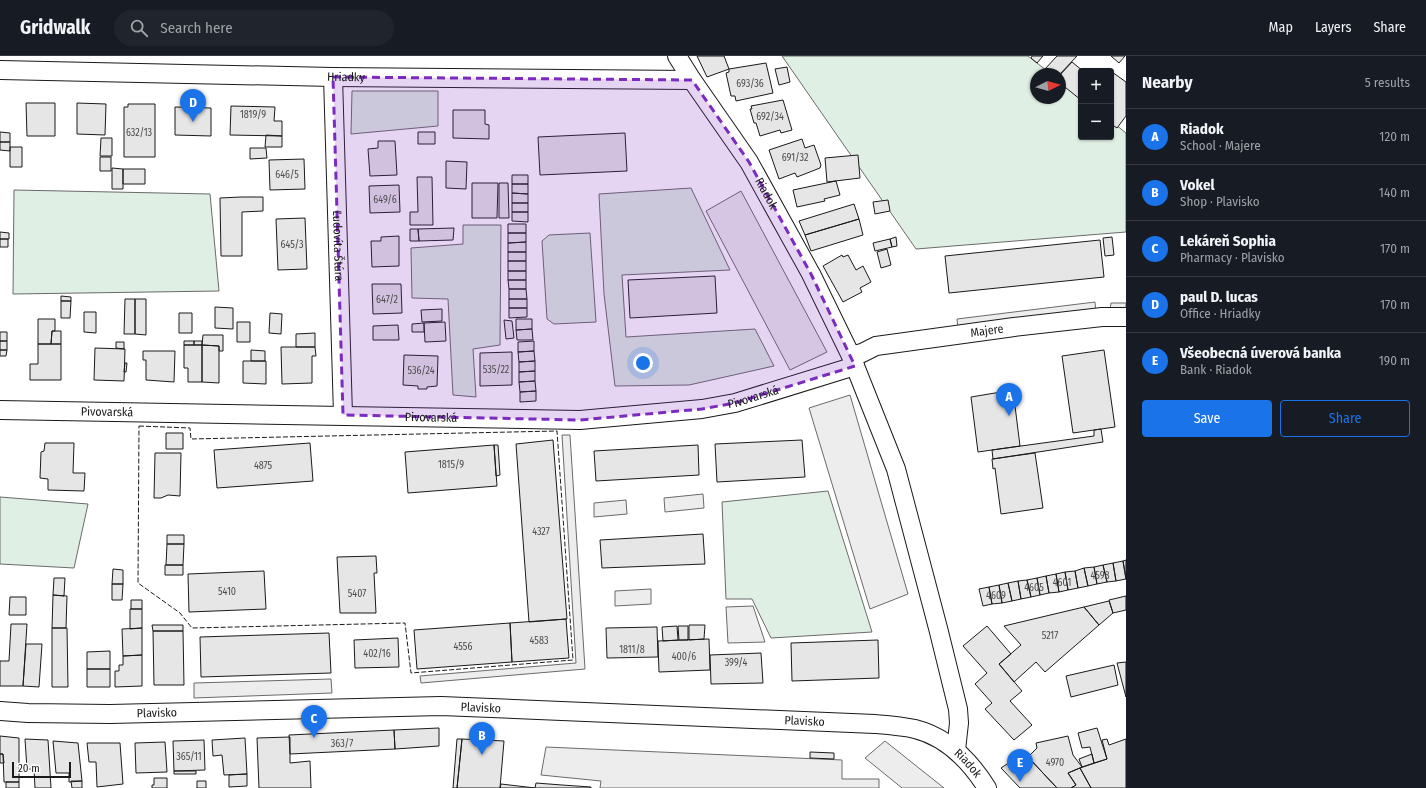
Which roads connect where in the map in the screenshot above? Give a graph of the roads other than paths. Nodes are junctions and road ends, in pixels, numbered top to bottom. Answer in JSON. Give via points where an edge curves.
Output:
{"nodes":[{"id":1,"x":677,"y":56,"type":"edge"},
{"id":2,"x":0,"y":70,"type":"edge"},
{"id":3,"x":333,"y":77,"type":"junction"},
{"id":4,"x":692,"y":80,"type":"junction"},
{"id":5,"x":1126,"y":317,"type":"edge"},
{"id":6,"x":853,"y":361,"type":"junction"},
{"id":7,"x":0,"y":410,"type":"edge"},
{"id":8,"x":343,"y":415,"type":"junction"},
{"id":9,"x":0,"y":711,"type":"edge"},
{"id":10,"x":956,"y":750,"type":"junction"},
{"id":11,"x":987,"y":788,"type":"edge"}],
"edges":[{"from":1,"to":4,"type":"street","name":"Riadok"},
{"from":2,"to":3,"type":"street","name":"Hriadky"},
{"from":3,"to":4,"type":"street","name":"Hriadky"},
{"from":3,"to":8,"type":"street","name":"Ľudovíta Štúra"},
{"from":4,"to":6,"type":"street","name":"Riadok","via":[[749,162],[811,274]]},
{"from":5,"to":6,"type":"street","name":"Majere","via":[[1037,324],[876,346]]},
{"from":6,"to":8,"type":"street","name":"Pivovarská","via":[[735,403],[702,409],[580,420]]},
{"from":6,"to":10,"type":"street","name":"Riadok","via":[[896,470],[930,598],[958,709]]},
{"from":7,"to":8,"type":"street","name":"Pivovarská"},
{"from":9,"to":10,"type":"street","name":"Plavisko","via":[[110,714],[441,706],[740,718],[899,727],[938,738]]},
{"from":10,"to":11,"type":"street","name":"Riadok"}]}
